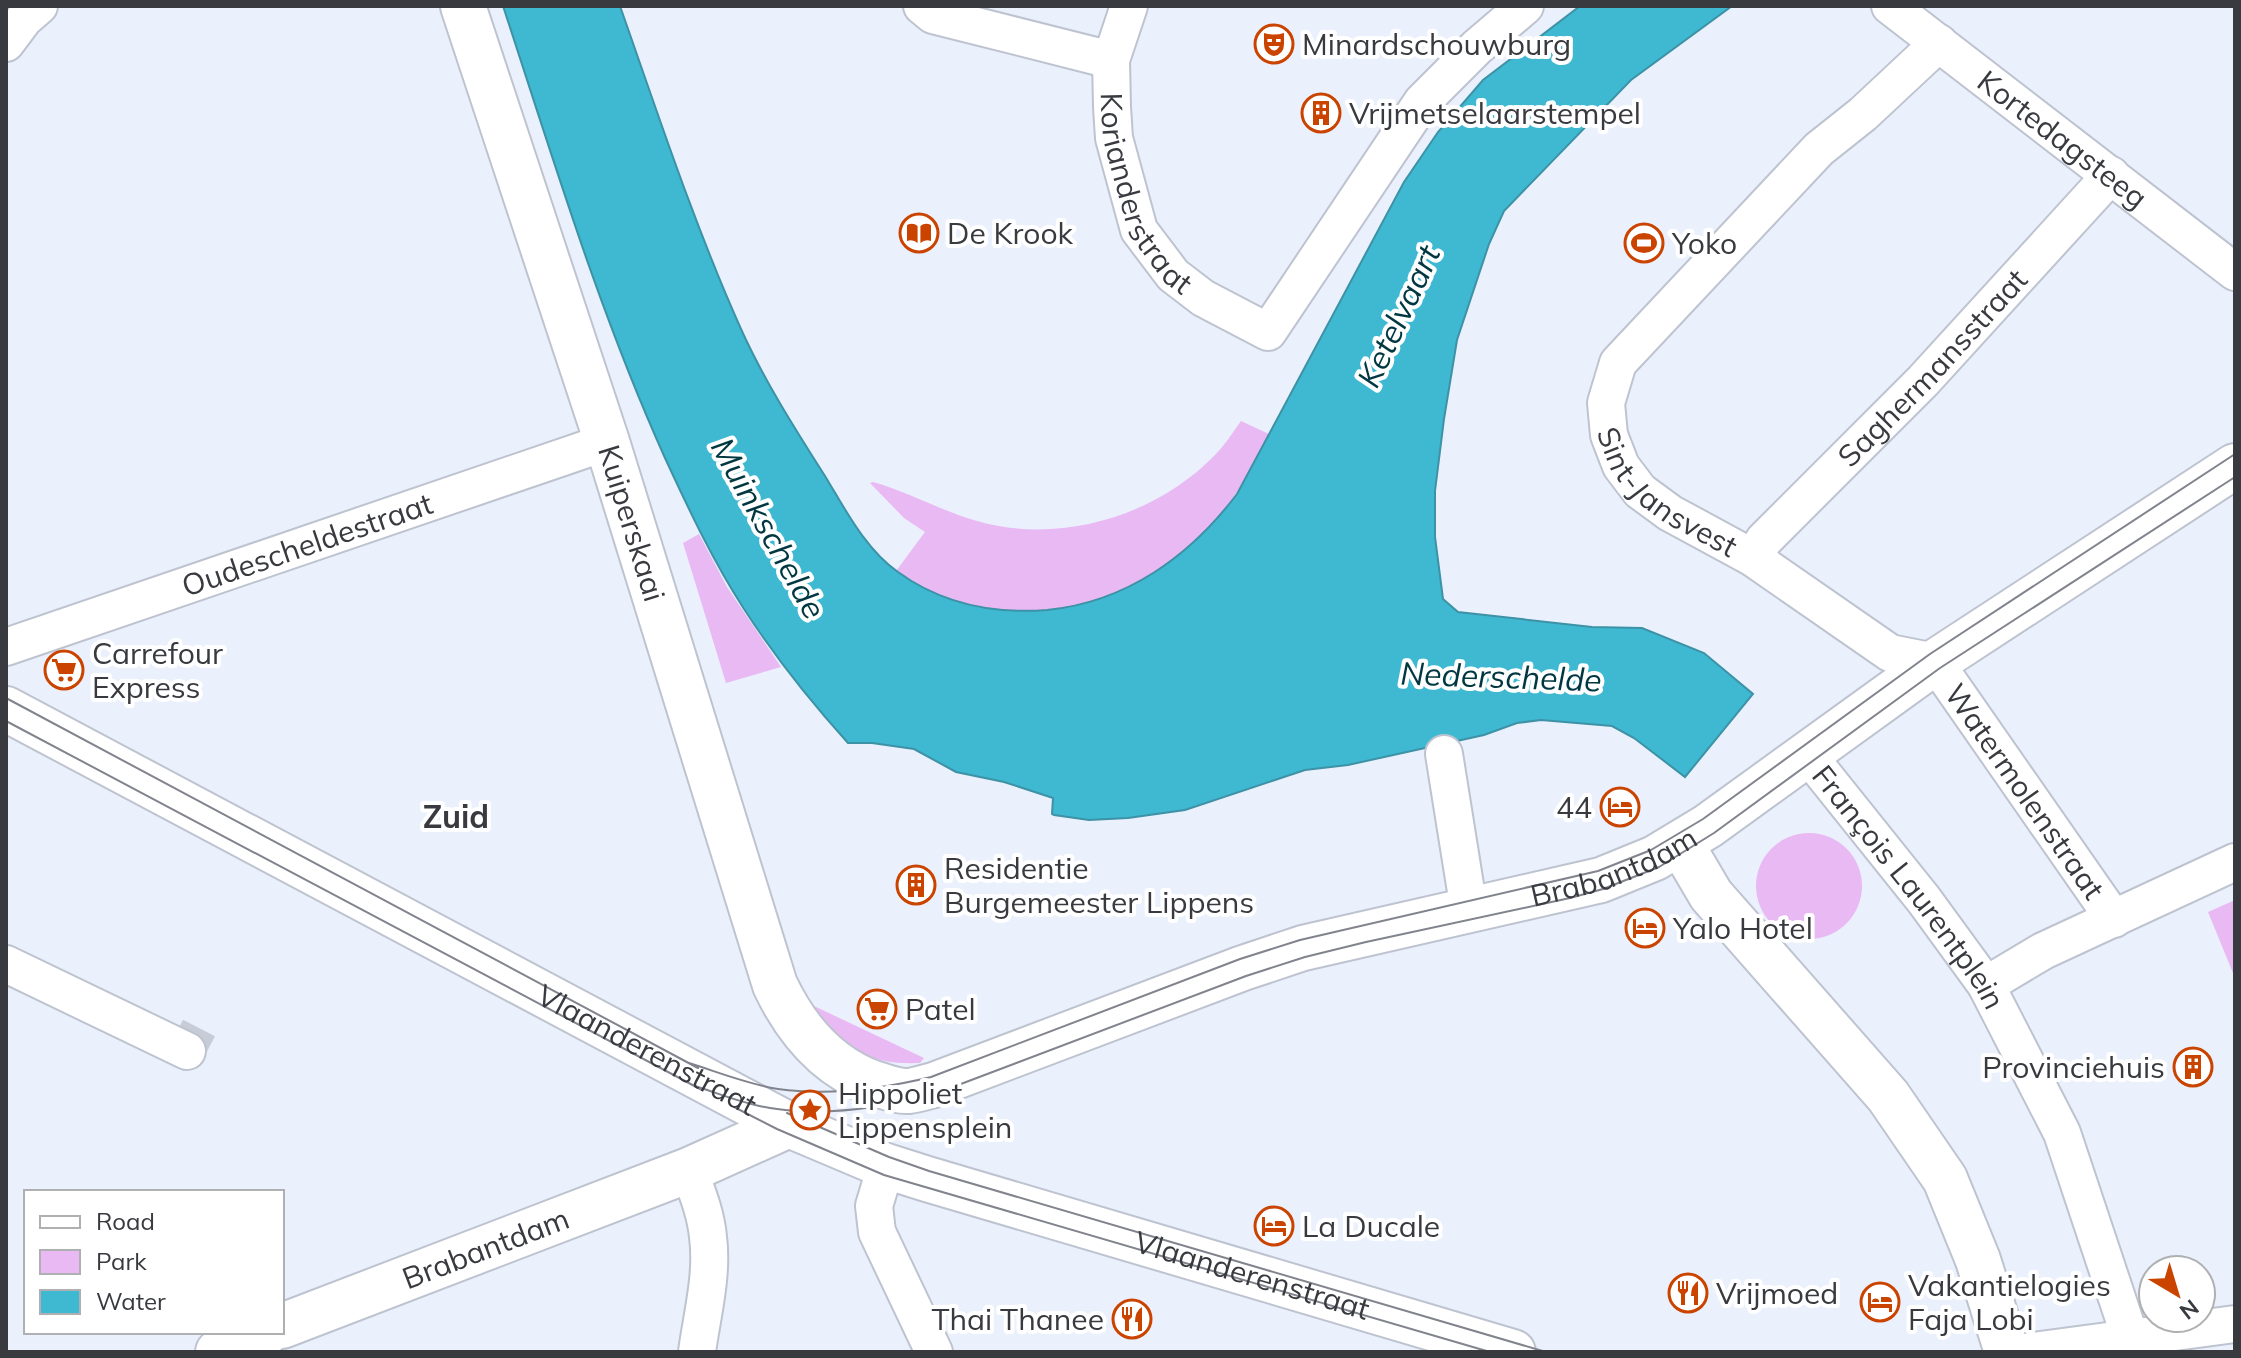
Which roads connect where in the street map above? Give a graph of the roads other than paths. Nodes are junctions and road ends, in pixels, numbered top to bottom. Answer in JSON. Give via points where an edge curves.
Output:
{"nodes":[{"id":1,"x":39,"y":6,"type":"edge"},
{"id":2,"x":463,"y":6,"type":"edge"},
{"id":3,"x":922,"y":6,"type":"edge"},
{"id":4,"x":1129,"y":6,"type":"edge"},
{"id":5,"x":1525,"y":6,"type":"edge"},
{"id":6,"x":1890,"y":6,"type":"edge"},
{"id":7,"x":6,"y":43,"type":"edge"},
{"id":8,"x":1939,"y":43,"type":"junction"},
{"id":9,"x":1111,"y":60,"type":"junction"},
{"id":10,"x":2111,"y":175,"type":"junction"},
{"id":11,"x":2235,"y":272,"type":"edge"},
{"id":12,"x":607,"y":442,"type":"junction"},
{"id":13,"x":2235,"y":466,"type":"edge"},
{"id":14,"x":1753,"y":558,"type":"junction"},
{"id":15,"x":6,"y":647,"type":"edge"},
{"id":16,"x":1935,"y":662,"type":"junction"},
{"id":17,"x":6,"y":709,"type":"edge"},
{"id":18,"x":1444,"y":754,"type":"dead end"},
{"id":19,"x":1807,"y":754,"type":"junction"},
{"id":20,"x":1681,"y":844,"type":"junction"},
{"id":21,"x":2235,"y":862,"type":"edge"},
{"id":22,"x":1469,"y":910,"type":"junction"},
{"id":23,"x":2114,"y":919,"type":"junction"},
{"id":24,"x":6,"y":964,"type":"edge"},
{"id":25,"x":1986,"y":985,"type":"junction"},
{"id":26,"x":187,"y":1051,"type":"dead end"},
{"id":27,"x":908,"y":1091,"type":"joint"},
{"id":28,"x":789,"y":1125,"type":"junction"},
{"id":29,"x":886,"y":1166,"type":"junction"},
{"id":30,"x":689,"y":1170,"type":"junction"},
{"id":31,"x":2235,"y":1324,"type":"edge"},
{"id":32,"x":284,"y":1325,"type":"edge"},
{"id":33,"x":2130,"y":1337,"type":"junction"},
{"id":34,"x":697,"y":1352,"type":"edge"},
{"id":35,"x":934,"y":1352,"type":"edge"},
{"id":36,"x":1513,"y":1352,"type":"edge"},
{"id":37,"x":2007,"y":1352,"type":"edge"},
{"id":38,"x":2025,"y":1352,"type":"edge"}],
"edges":[{"from":1,"to":7,"type":"street"},
{"from":2,"to":12,"type":"street","name":"Kuiperskaai"},
{"from":3,"to":9,"type":"street","via":[[933,15]]},
{"from":4,"to":9,"type":"street","name":"Korianderstraat"},
{"from":5,"to":9,"type":"street","name":"Korianderstraat","via":[[1422,102],[1268,332],[1203,298],[1173,275],[1139,230],[1114,138]]},
{"from":6,"to":8,"type":"street","name":"Kortedagsteeg"},
{"from":8,"to":10,"type":"street","name":"Kortedagsteeg"},
{"from":8,"to":14,"type":"street","name":"Sint-Jansvest","via":[[1819,149],[1618,363],[1606,403],[1609,435],[1621,466],[1640,491],[1670,513]]},
{"from":10,"to":11,"type":"street","name":"Kortedagsteeg"},
{"from":10,"to":14,"type":"street","name":"Saghermansstraat","via":[[1923,381],[1764,540]]},
{"from":12,"to":15,"type":"street","name":"Oudescheldestraat"},
{"from":12,"to":27,"type":"street","name":"Kuiperskaai","via":[[775,985],[805,1036],[824,1055],[857,1077]]},
{"from":13,"to":16,"type":"street","name":"Brabantdam"},
{"from":14,"to":16,"type":"street","name":"Sint-Jansvest","via":[[1890,653]]},
{"from":16,"to":19,"type":"street","name":"Brabantdam"},
{"from":16,"to":23,"type":"street","name":"Watermolenstraat"},
{"from":17,"to":28,"type":"street","name":"Vlaanderenstraat"},
{"from":18,"to":22,"type":"street"},
{"from":19,"to":20,"type":"street","name":"Brabantdam"},
{"from":19,"to":25,"type":"street","name":"François Laurentplein"},
{"from":20,"to":22,"type":"street","name":"Brabantdam","via":[[1601,880]]},
{"from":20,"to":37,"type":"street","via":[[1711,895],[1888,1096],[1945,1179]]},
{"from":21,"to":23,"type":"street"},
{"from":22,"to":27,"type":"street","name":"Brabantdam","via":[[1273,958]]},
{"from":23,"to":25,"type":"street","via":[[2043,951]]},
{"from":24,"to":26,"type":"street"},
{"from":25,"to":33,"type":"street","name":"François Laurentplein","via":[[2062,1133]]},
{"from":28,"to":29,"type":"street","name":"Vlaanderenstraat"},
{"from":28,"to":30,"type":"street"},
{"from":29,"to":35,"type":"street","via":[[874,1206],[877,1232]]},
{"from":29,"to":36,"type":"street","name":"Vlaanderenstraat"},
{"from":30,"to":32,"type":"street","name":"Brabantdam"},
{"from":30,"to":34,"type":"street","via":[[708,1238]]},
{"from":31,"to":33,"type":"street"},
{"from":33,"to":38,"type":"street"}]}
